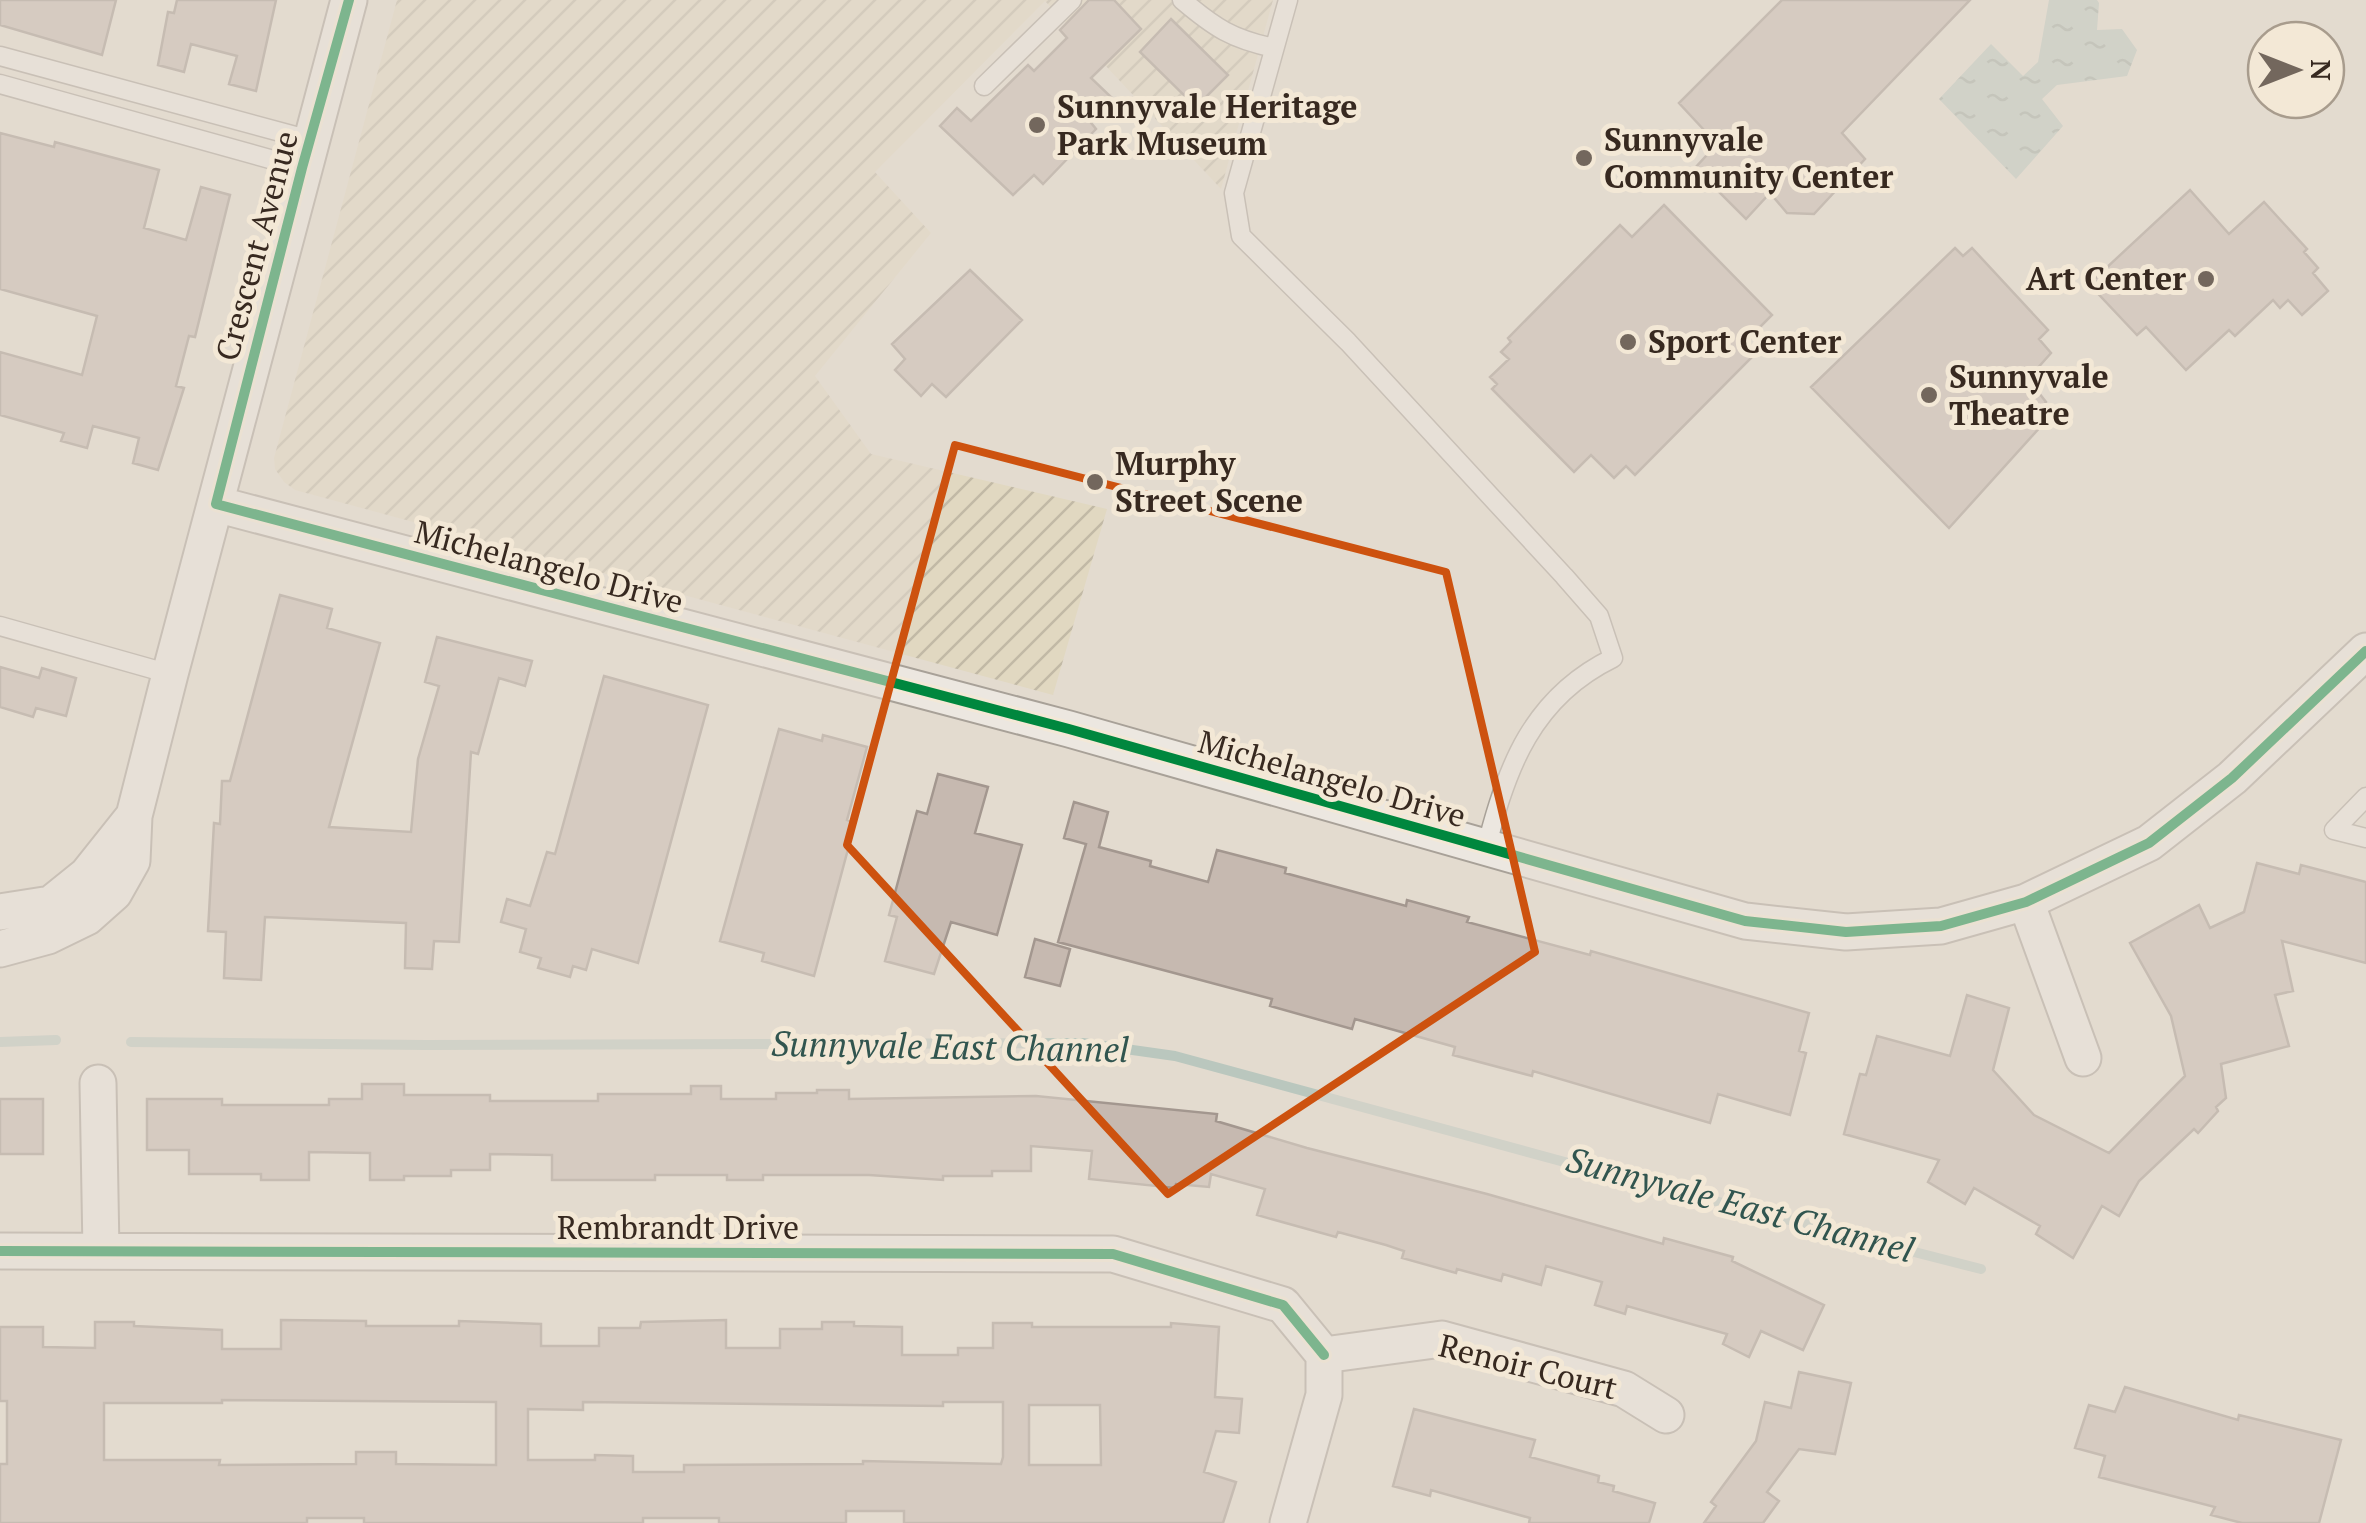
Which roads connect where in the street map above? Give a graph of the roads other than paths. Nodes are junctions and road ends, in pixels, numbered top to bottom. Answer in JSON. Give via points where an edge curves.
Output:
{"nodes":[{"id":1,"x":349,"y":0,"type":"edge"},
{"id":2,"x":1072,"y":0,"type":"edge"},
{"id":3,"x":1182,"y":0,"type":"edge"},
{"id":4,"x":1288,"y":0,"type":"edge"},
{"id":5,"x":1274,"y":48,"type":"junction"},
{"id":6,"x":0,"y":56,"type":"edge"},
{"id":7,"x":0,"y":84,"type":"edge"},
{"id":8,"x":984,"y":86,"type":"dead end"},
{"id":9,"x":306,"y":154,"type":"junction"},
{"id":10,"x":216,"y":504,"type":"junction"},
{"id":11,"x":0,"y":626,"type":"edge"},
{"id":12,"x":2366,"y":651,"type":"edge"},
{"id":13,"x":170,"y":674,"type":"junction"},
{"id":14,"x":2366,"y":797,"type":"edge"},
{"id":15,"x":2366,"y":838,"type":"edge"},
{"id":16,"x":1486,"y":849,"type":"junction"},
{"id":17,"x":2026,"y":902,"type":"junction"},
{"id":18,"x":0,"y":912,"type":"edge"},
{"id":19,"x":59,"y":916,"type":"junction"},
{"id":20,"x":0,"y":950,"type":"edge"},
{"id":21,"x":2083,"y":1058,"type":"dead end"},
{"id":22,"x":98,"y":1083,"type":"dead end"},
{"id":23,"x":0,"y":1250,"type":"edge"},
{"id":24,"x":101,"y":1251,"type":"junction"},
{"id":25,"x":1324,"y":1355,"type":"junction"},
{"id":26,"x":1666,"y":1416,"type":"dead end"},
{"id":27,"x":1288,"y":1523,"type":"edge"}],
"edges":[{"from":1,"to":9,"type":"street","name":"Crescent Avenue"},
{"from":2,"to":8,"type":"lane"},
{"from":3,"to":5,"type":"lane","via":[[1228,35]]},
{"from":4,"to":5,"type":"lane"},
{"from":5,"to":16,"type":"lane","via":[[1234,193],[1241,236],[1564,576],[1599,616],[1613,658],[1582,674],[1535,721],[1497,804]]},
{"from":6,"to":9,"type":"lane"},
{"from":7,"to":9,"type":"lane"},
{"from":9,"to":10,"type":"street","name":"Crescent Avenue"},
{"from":10,"to":13,"type":"street","name":"Crescent Avenue"},
{"from":10,"to":16,"type":"street","name":"Michelangelo Drive","via":[[1070,729]]},
{"from":11,"to":13,"type":"lane"},
{"from":12,"to":17,"type":"street","name":"Michelangelo Drive","via":[[2232,778],[2149,844]]},
{"from":13,"to":19,"type":"street","name":"Crescent Avenue","via":[[134,816]]},
{"from":14,"to":15,"type":"lane","via":[[2334,830]]},
{"from":16,"to":17,"type":"street","name":"Michelangelo Drive","via":[[1746,921],[1846,932],[1940,926]]},
{"from":17,"to":21,"type":"street"},
{"from":18,"to":19,"type":"street"},
{"from":19,"to":20,"type":"street"},
{"from":22,"to":24,"type":"street"},
{"from":23,"to":24,"type":"street","name":"Rembrandt Drive"},
{"from":24,"to":25,"type":"street","name":"Rembrandt Drive","via":[[1112,1254],[1283,1305]]},
{"from":25,"to":26,"type":"street","name":"Renoir Court","via":[[1442,1339],[1624,1389]]},
{"from":25,"to":27,"type":"street","via":[[1324,1395]]}]}
